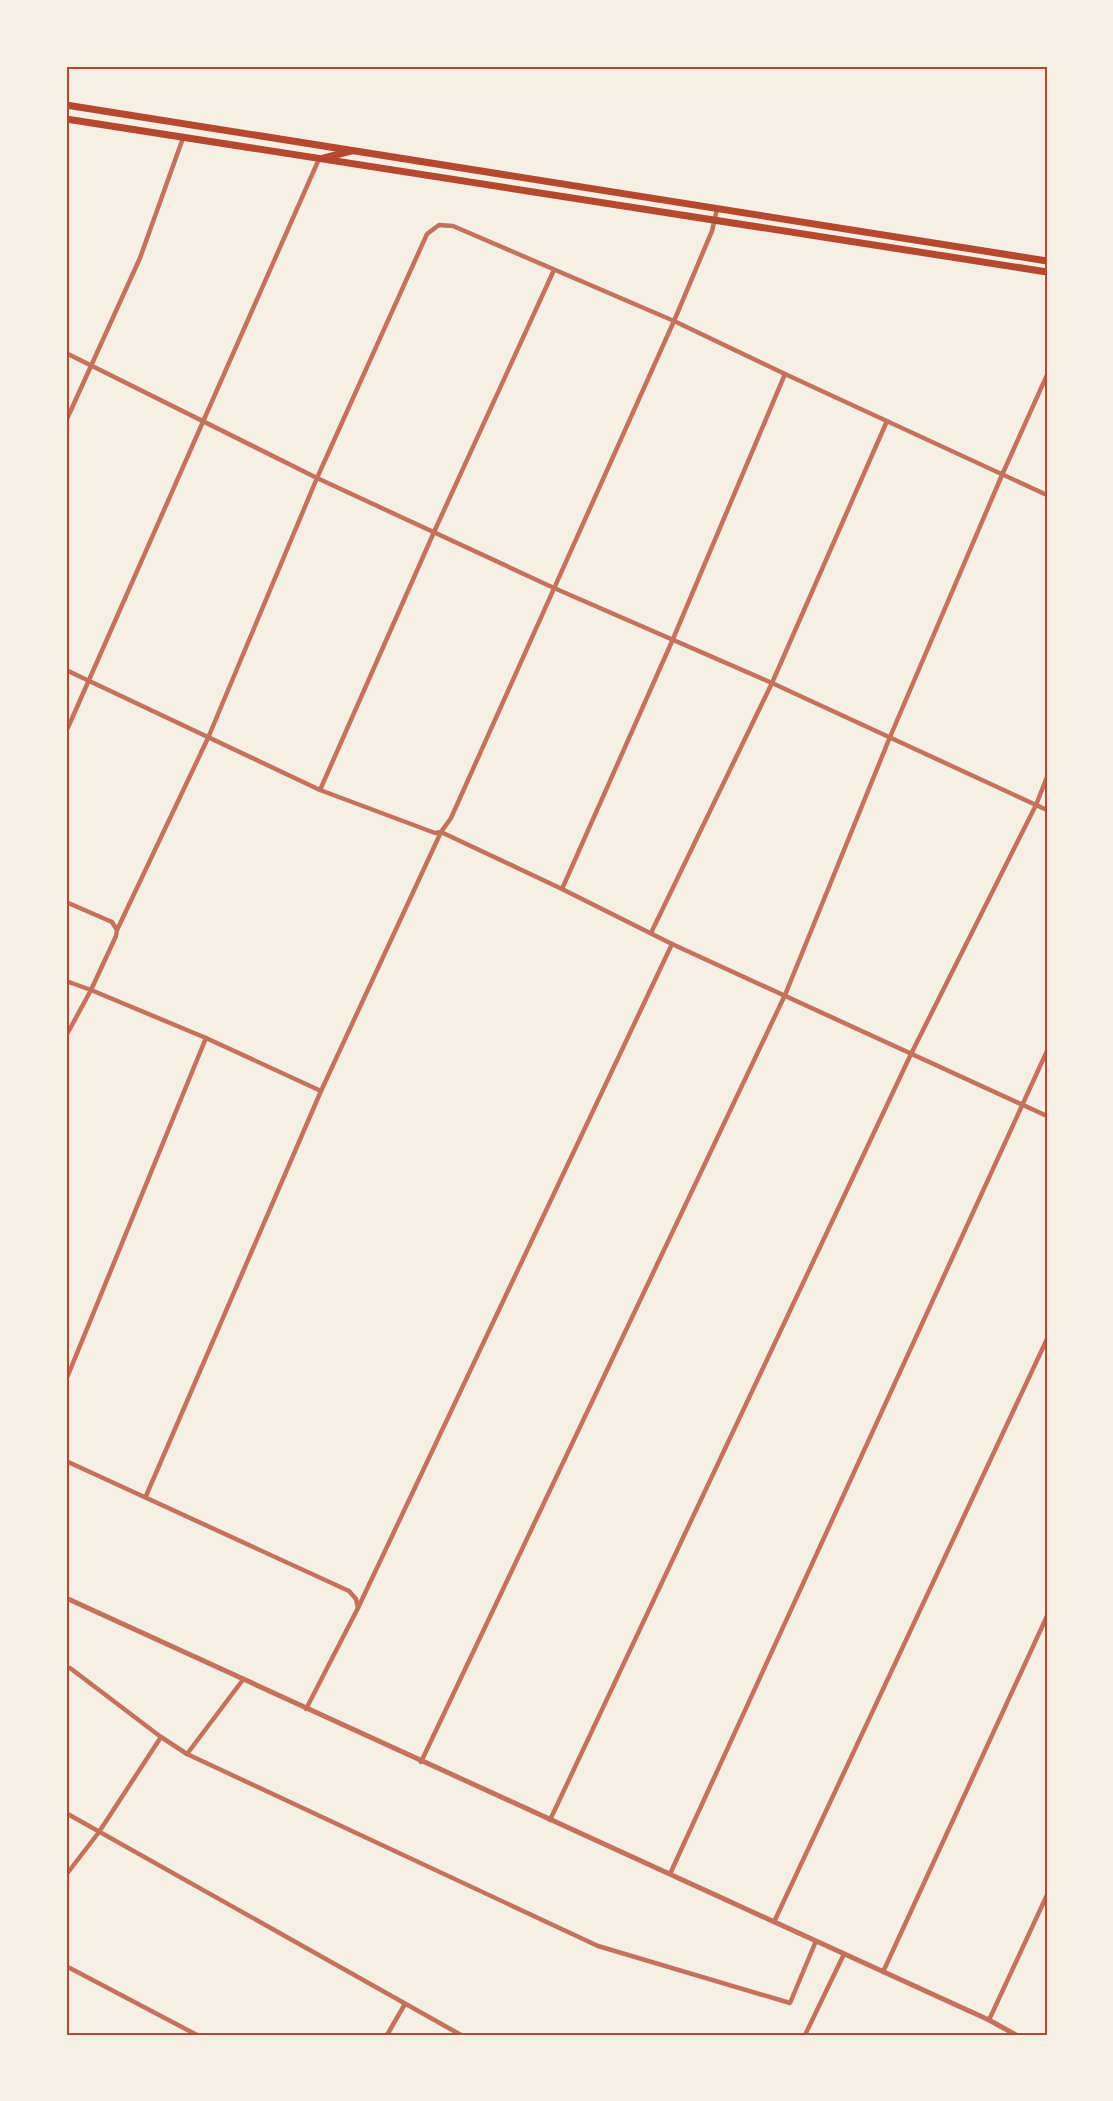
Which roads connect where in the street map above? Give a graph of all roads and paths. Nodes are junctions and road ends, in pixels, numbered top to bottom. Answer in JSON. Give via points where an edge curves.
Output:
{"nodes":[{"id":1,"x":66,"y":105,"type":"edge"},
{"id":2,"x":66,"y":119,"type":"edge"},
{"id":3,"x":183,"y":138,"type":"junction"},
{"id":4,"x":353,"y":151,"type":"junction"},
{"id":5,"x":319,"y":159,"type":"junction"},
{"id":6,"x":717,"y":209,"type":"junction"},
{"id":7,"x":715,"y":221,"type":"junction"},
{"id":8,"x":1047,"y":261,"type":"edge"},
{"id":9,"x":554,"y":270,"type":"junction"},
{"id":10,"x":1047,"y":272,"type":"edge"},
{"id":11,"x":674,"y":321,"type":"junction"},
{"id":12,"x":66,"y":353,"type":"edge"},
{"id":13,"x":92,"y":365,"type":"junction"},
{"id":14,"x":785,"y":374,"type":"junction"},
{"id":15,"x":1047,"y":375,"type":"edge"},
{"id":16,"x":66,"y":421,"type":"edge"},
{"id":17,"x":887,"y":421,"type":"junction"},
{"id":18,"x":202,"y":422,"type":"junction"},
{"id":19,"x":1002,"y":475,"type":"junction"},
{"id":20,"x":317,"y":478,"type":"junction"},
{"id":21,"x":1047,"y":495,"type":"edge"},
{"id":22,"x":434,"y":532,"type":"junction"},
{"id":23,"x":554,"y":588,"type":"junction"},
{"id":24,"x":673,"y":639,"type":"junction"},
{"id":25,"x":66,"y":670,"type":"edge"},
{"id":26,"x":89,"y":680,"type":"junction"},
{"id":27,"x":772,"y":683,"type":"junction"},
{"id":28,"x":66,"y":732,"type":"edge"},
{"id":29,"x":890,"y":737,"type":"junction"},
{"id":30,"x":208,"y":738,"type":"junction"},
{"id":31,"x":1047,"y":777,"type":"edge"},
{"id":32,"x":320,"y":790,"type":"junction"},
{"id":33,"x":1036,"y":805,"type":"junction"},
{"id":34,"x":1047,"y":810,"type":"edge"},
{"id":35,"x":441,"y":832,"type":"junction"},
{"id":36,"x":562,"y":889,"type":"junction"},
{"id":37,"x":66,"y":902,"type":"edge"},
{"id":38,"x":117,"y":930,"type":"junction"},
{"id":39,"x":651,"y":933,"type":"junction"},
{"id":40,"x":672,"y":944,"type":"junction"},
{"id":41,"x":66,"y":981,"type":"edge"},
{"id":42,"x":91,"y":990,"type":"junction"},
{"id":43,"x":785,"y":995,"type":"junction"},
{"id":44,"x":66,"y":1036,"type":"edge"},
{"id":45,"x":206,"y":1038,"type":"junction"},
{"id":46,"x":1047,"y":1051,"type":"edge"},
{"id":47,"x":911,"y":1054,"type":"junction"},
{"id":48,"x":321,"y":1091,"type":"junction"},
{"id":49,"x":1022,"y":1104,"type":"junction"},
{"id":50,"x":1047,"y":1116,"type":"edge"},
{"id":51,"x":1047,"y":1339,"type":"edge"},
{"id":52,"x":66,"y":1380,"type":"edge"},
{"id":53,"x":66,"y":1461,"type":"edge"},
{"id":54,"x":146,"y":1497,"type":"junction"},
{"id":55,"x":66,"y":1598,"type":"edge"},
{"id":56,"x":358,"y":1608,"type":"junction"},
{"id":57,"x":1047,"y":1616,"type":"edge"},
{"id":58,"x":70,"y":1668,"type":"dead end"},
{"id":59,"x":242,"y":1681,"type":"junction"},
{"id":60,"x":306,"y":1709,"type":"junction"},
{"id":61,"x":161,"y":1737,"type":"junction"},
{"id":62,"x":187,"y":1754,"type":"junction"},
{"id":63,"x":422,"y":1762,"type":"junction"},
{"id":64,"x":66,"y":1813,"type":"edge"},
{"id":65,"x":550,"y":1820,"type":"junction"},
{"id":66,"x":100,"y":1832,"type":"junction"},
{"id":67,"x":670,"y":1874,"type":"junction"},
{"id":68,"x":66,"y":1875,"type":"edge"},
{"id":69,"x":1047,"y":1895,"type":"edge"},
{"id":70,"x":774,"y":1922,"type":"junction"},
{"id":71,"x":816,"y":1941,"type":"junction"},
{"id":72,"x":844,"y":1954,"type":"junction"},
{"id":73,"x":66,"y":1966,"type":"edge"},
{"id":74,"x":884,"y":1972,"type":"junction"},
{"id":75,"x":405,"y":2004,"type":"junction"},
{"id":76,"x":989,"y":2020,"type":"junction"},
{"id":77,"x":197,"y":2035,"type":"edge"},
{"id":78,"x":387,"y":2035,"type":"edge"},
{"id":79,"x":461,"y":2035,"type":"edge"},
{"id":80,"x":805,"y":2035,"type":"edge"},
{"id":81,"x":1016,"y":2035,"type":"edge"}],
"edges":[{"from":1,"to":4,"type":"main road"},
{"from":2,"to":3,"type":"main road"},
{"from":3,"to":5,"type":"main road"},
{"from":3,"to":13,"type":"street","via":[[140,258]]},
{"from":4,"to":5,"type":"main road"},
{"from":4,"to":6,"type":"main road"},
{"from":5,"to":7,"type":"main road"},
{"from":5,"to":18,"type":"street"},
{"from":6,"to":7,"type":"street"},
{"from":6,"to":8,"type":"main road"},
{"from":7,"to":10,"type":"main road"},
{"from":7,"to":11,"type":"street"},
{"from":9,"to":11,"type":"street"},
{"from":9,"to":20,"type":"street","via":[[453,226],[439,225],[427,234]]},
{"from":9,"to":22,"type":"street"},
{"from":11,"to":14,"type":"street"},
{"from":11,"to":23,"type":"street"},
{"from":12,"to":13,"type":"street"},
{"from":13,"to":16,"type":"street"},
{"from":13,"to":18,"type":"street"},
{"from":14,"to":17,"type":"street"},
{"from":14,"to":24,"type":"street"},
{"from":15,"to":19,"type":"street"},
{"from":17,"to":19,"type":"street"},
{"from":17,"to":27,"type":"street"},
{"from":18,"to":20,"type":"street"},
{"from":18,"to":26,"type":"street"},
{"from":19,"to":21,"type":"street"},
{"from":19,"to":29,"type":"street"},
{"from":20,"to":22,"type":"street"},
{"from":20,"to":30,"type":"street"},
{"from":22,"to":23,"type":"street"},
{"from":22,"to":32,"type":"street"},
{"from":23,"to":24,"type":"street"},
{"from":23,"to":35,"type":"street","via":[[451,818]]},
{"from":24,"to":27,"type":"street"},
{"from":24,"to":36,"type":"street"},
{"from":25,"to":26,"type":"street"},
{"from":26,"to":28,"type":"street"},
{"from":26,"to":30,"type":"street"},
{"from":27,"to":29,"type":"street"},
{"from":27,"to":39,"type":"street"},
{"from":29,"to":33,"type":"street"},
{"from":29,"to":43,"type":"street"},
{"from":30,"to":32,"type":"street"},
{"from":30,"to":38,"type":"street"},
{"from":31,"to":33,"type":"street"},
{"from":32,"to":35,"type":"street"},
{"from":33,"to":34,"type":"street"},
{"from":33,"to":47,"type":"street"},
{"from":35,"to":36,"type":"street"},
{"from":35,"to":48,"type":"street"},
{"from":36,"to":39,"type":"street"},
{"from":37,"to":38,"type":"street","via":[[112,922]]},
{"from":38,"to":42,"type":"street"},
{"from":39,"to":40,"type":"street"},
{"from":40,"to":43,"type":"street"},
{"from":40,"to":56,"type":"street"},
{"from":41,"to":42,"type":"street"},
{"from":42,"to":44,"type":"street"},
{"from":42,"to":45,"type":"street"},
{"from":43,"to":47,"type":"street"},
{"from":43,"to":63,"type":"street"},
{"from":45,"to":48,"type":"street"},
{"from":45,"to":52,"type":"street"},
{"from":46,"to":49,"type":"street"},
{"from":47,"to":49,"type":"street"},
{"from":47,"to":65,"type":"street"},
{"from":48,"to":54,"type":"street"},
{"from":49,"to":50,"type":"street"},
{"from":49,"to":67,"type":"street"},
{"from":51,"to":70,"type":"street"},
{"from":53,"to":54,"type":"street"},
{"from":54,"to":56,"type":"street","via":[[349,1592]]},
{"from":55,"to":59,"type":"street"},
{"from":56,"to":60,"type":"street"},
{"from":57,"to":74,"type":"street"},
{"from":58,"to":61,"type":"street"},
{"from":59,"to":60,"type":"street"},
{"from":59,"to":62,"type":"street"},
{"from":60,"to":63,"type":"street"},
{"from":61,"to":62,"type":"street"},
{"from":61,"to":66,"type":"street"},
{"from":62,"to":71,"type":"street","via":[[598,1946],[790,2003]]},
{"from":63,"to":65,"type":"street"},
{"from":64,"to":66,"type":"street"},
{"from":65,"to":67,"type":"street"},
{"from":66,"to":68,"type":"street"},
{"from":66,"to":75,"type":"street"},
{"from":67,"to":70,"type":"street"},
{"from":69,"to":76,"type":"street"},
{"from":70,"to":71,"type":"street"},
{"from":71,"to":72,"type":"street"},
{"from":72,"to":74,"type":"street"},
{"from":72,"to":80,"type":"street"},
{"from":73,"to":77,"type":"street"},
{"from":74,"to":76,"type":"street"},
{"from":75,"to":78,"type":"street"},
{"from":75,"to":79,"type":"street"},
{"from":76,"to":81,"type":"street"}]}
